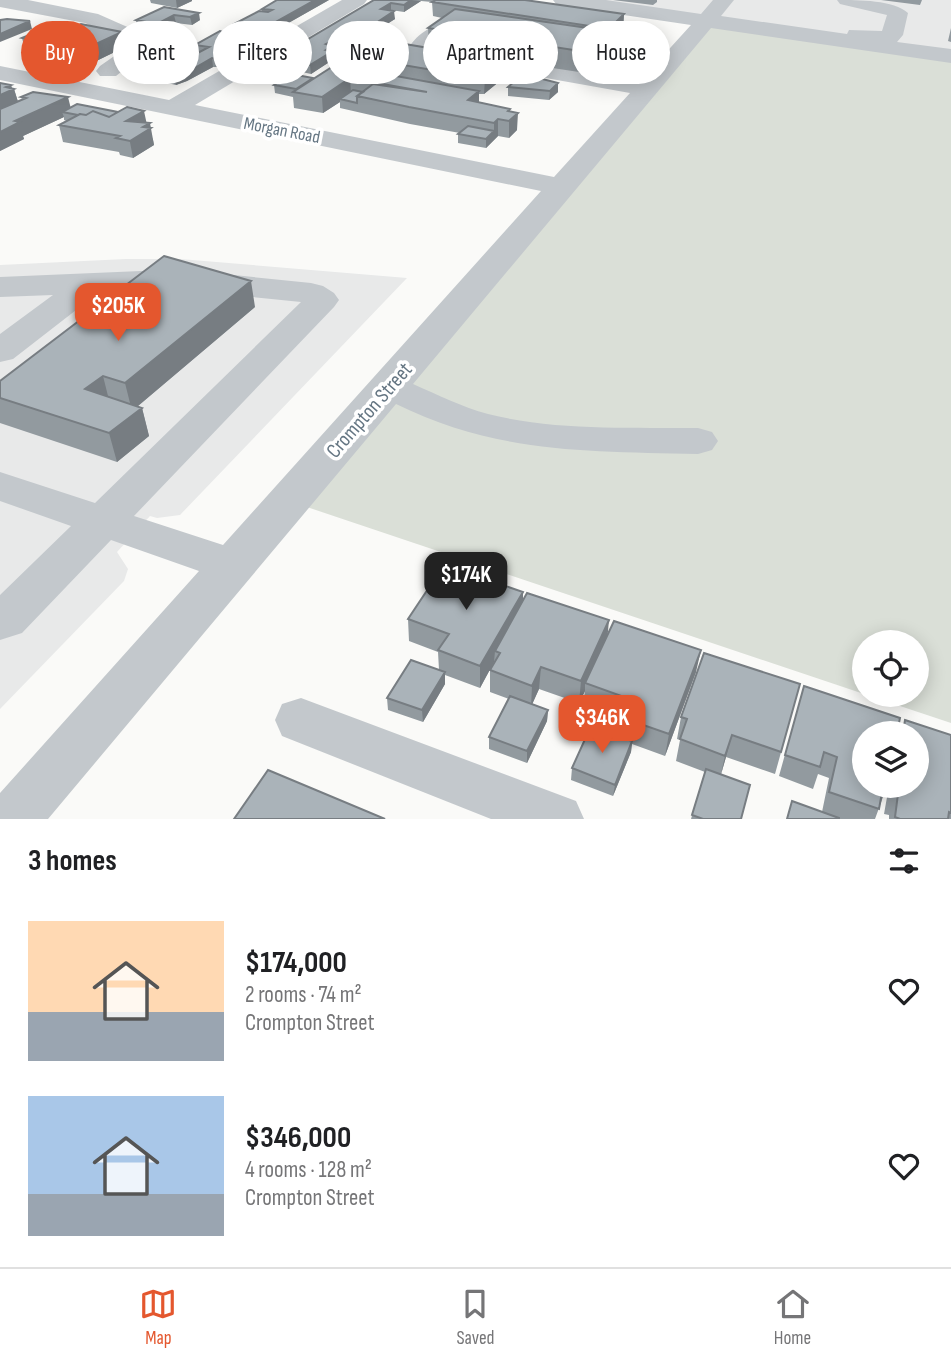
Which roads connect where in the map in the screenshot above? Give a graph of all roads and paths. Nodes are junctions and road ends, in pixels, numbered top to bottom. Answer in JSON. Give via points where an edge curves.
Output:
{"nodes":[{"id":1,"x":357,"y":0,"type":"edge"},
{"id":2,"x":847,"y":0,"type":"edge"},
{"id":3,"x":0,"y":1,"type":"edge"},
{"id":4,"x":578,"y":1,"type":"edge"},
{"id":5,"x":715,"y":10,"type":"edge"},
{"id":6,"x":836,"y":36,"type":"junction"},
{"id":7,"x":951,"y":56,"type":"edge"},
{"id":8,"x":108,"y":71,"type":"dead end"},
{"id":9,"x":1,"y":74,"type":"edge"},
{"id":10,"x":616,"y":84,"type":"edge"},
{"id":11,"x":646,"y":89,"type":"junction"},
{"id":12,"x":172,"y":108,"type":"junction"},
{"id":13,"x":563,"y":187,"type":"junction"},
{"id":14,"x":90,"y":283,"type":"junction"},
{"id":15,"x":0,"y":287,"type":"edge"},
{"id":16,"x":0,"y":351,"type":"edge"},
{"id":17,"x":389,"y":387,"type":"junction"},
{"id":18,"x":698,"y":441,"type":"dead end"},
{"id":19,"x":0,"y":487,"type":"edge"},
{"id":20,"x":102,"y":521,"type":"junction"},
{"id":21,"x":233,"y":566,"type":"junction"},
{"id":22,"x":0,"y":622,"type":"edge"},
{"id":23,"x":301,"y":720,"type":"dead end"},
{"id":24,"x":13,"y":819,"type":"edge"},
{"id":25,"x":556,"y":819,"type":"edge"}],
"edges":[{"from":1,"to":12,"type":"street"},
{"from":2,"to":6,"type":"street"},
{"from":2,"to":6,"type":"street","via":[[890,7],[898,13],[892,35]]},
{"from":3,"to":8,"type":"street","via":[[91,18],[142,42]]},
{"from":4,"to":5,"type":"street"},
{"from":5,"to":6,"type":"street"},
{"from":5,"to":11,"type":"street","name":"Crompton Street"},
{"from":6,"to":7,"type":"street"},
{"from":9,"to":12,"type":"street","name":"Morgan Road"},
{"from":10,"to":11,"type":"street"},
{"from":11,"to":13,"type":"street","name":"Crompton Street"},
{"from":12,"to":13,"type":"street","name":"Morgan Road"},
{"from":13,"to":17,"type":"street","name":"Crompton Street"},
{"from":14,"to":15,"type":"street"},
{"from":14,"to":16,"type":"street"},
{"from":14,"to":20,"type":"street","via":[[204,282],[311,293],[322,300]]},
{"from":17,"to":18,"type":"street","via":[[457,417],[500,429],[548,436]]},
{"from":17,"to":21,"type":"street","name":"Crompton Street"},
{"from":19,"to":20,"type":"street"},
{"from":20,"to":21,"type":"street"},
{"from":20,"to":22,"type":"street"},
{"from":21,"to":24,"type":"street","name":"Crompton Street"},
{"from":23,"to":25,"type":"street"}]}
